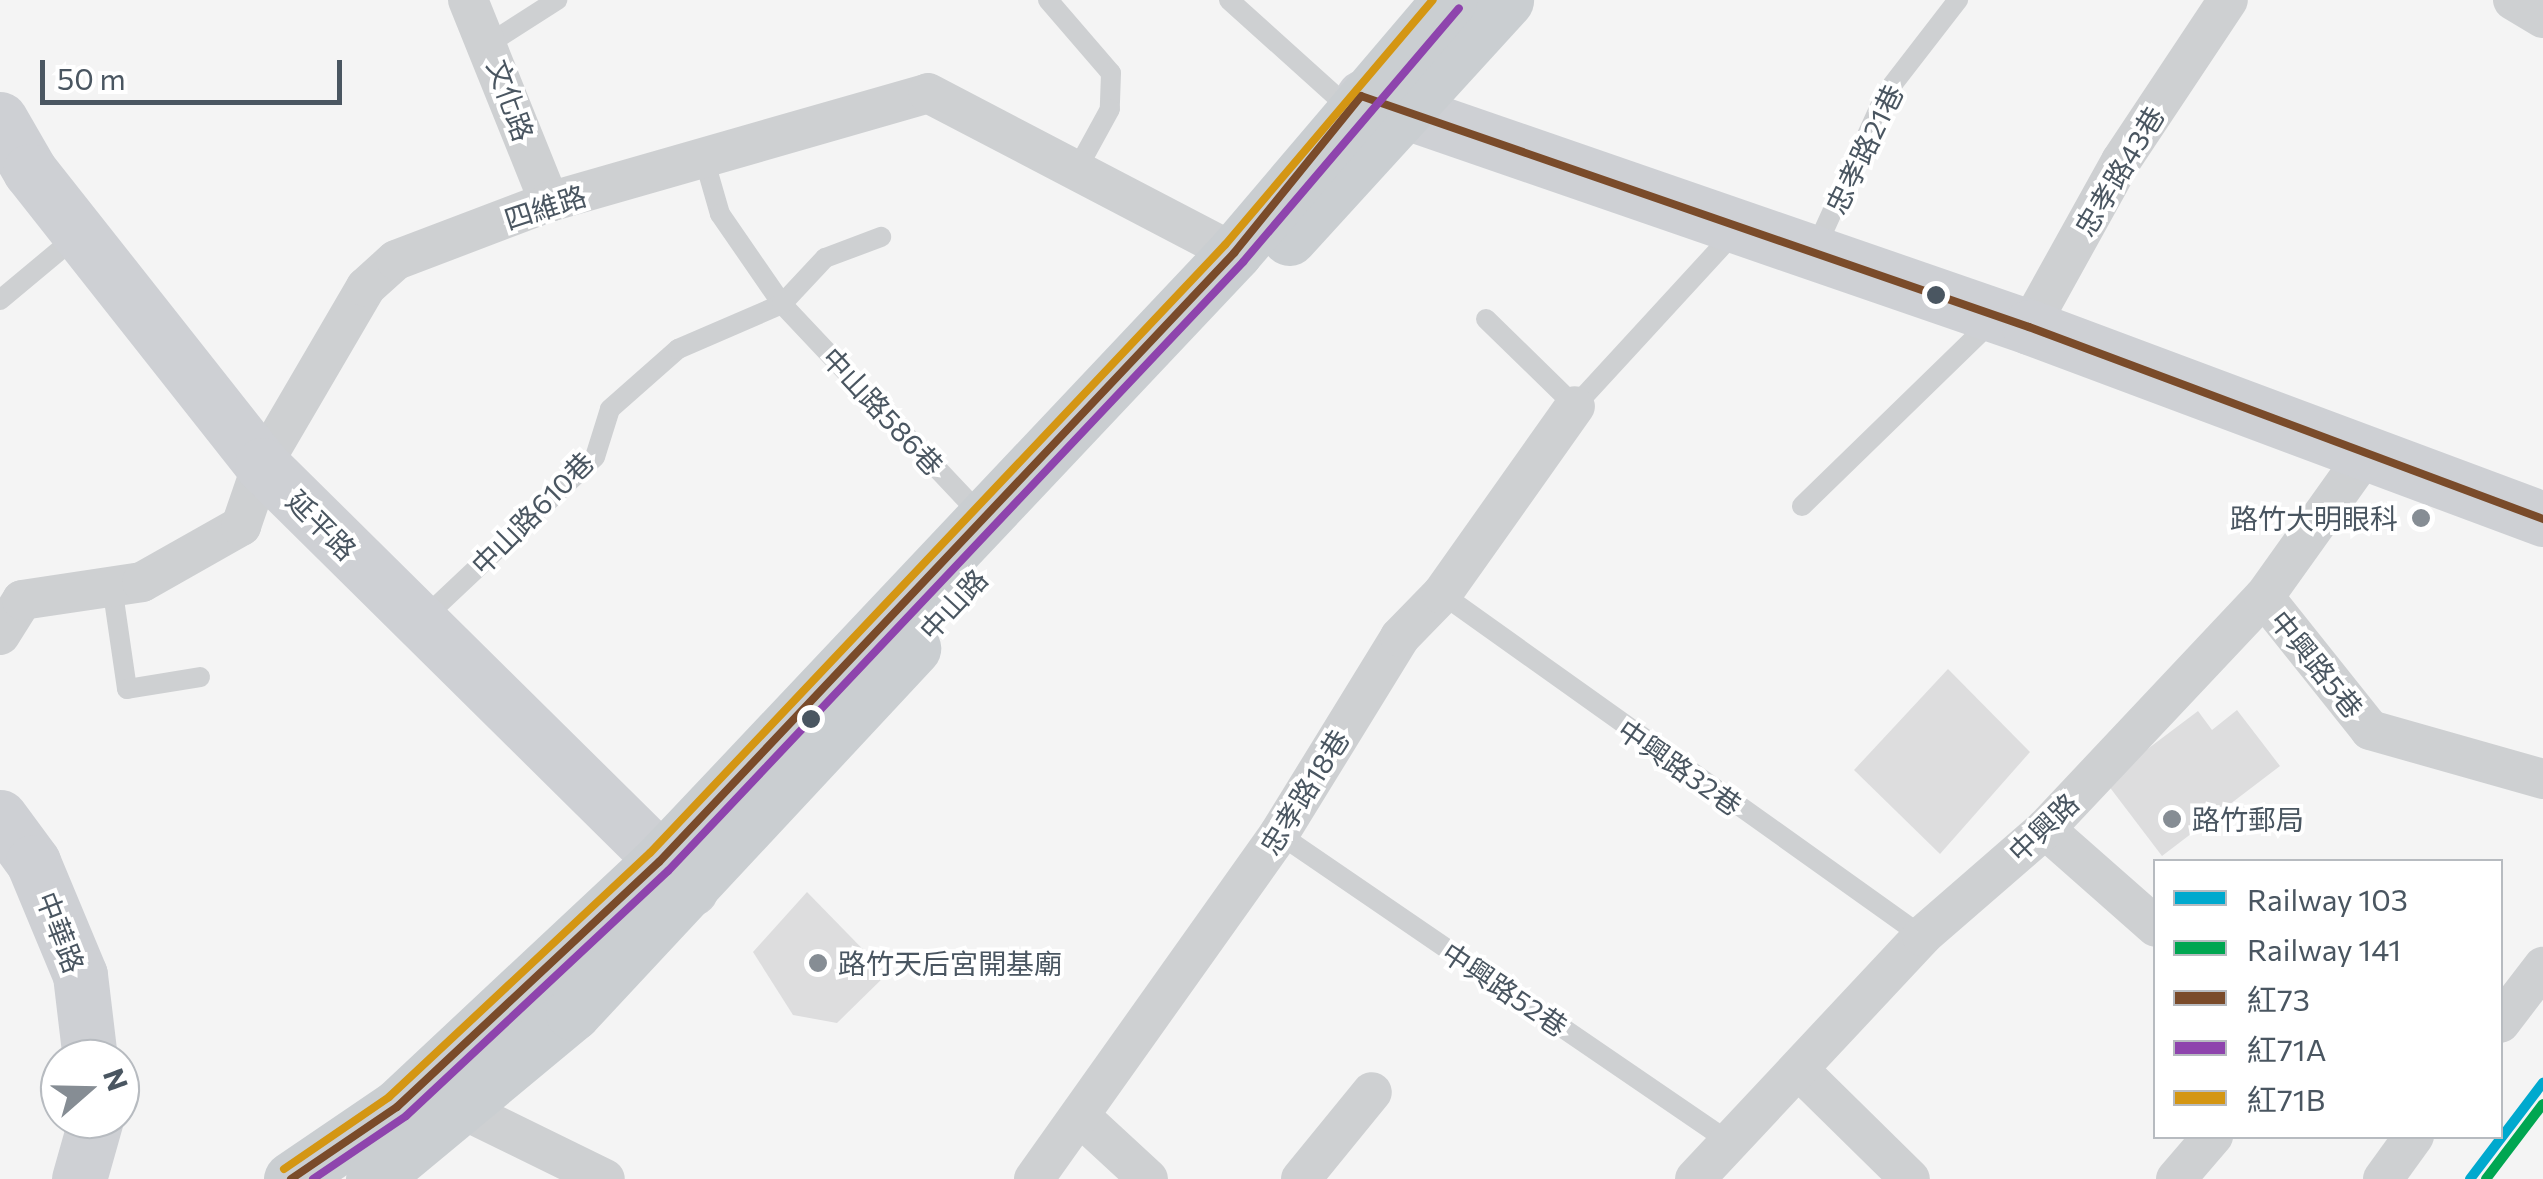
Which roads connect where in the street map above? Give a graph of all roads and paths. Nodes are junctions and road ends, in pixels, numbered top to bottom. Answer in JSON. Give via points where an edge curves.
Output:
{"nodes":[{"id":1,"x":468,"y":0,"type":"edge"},
{"id":2,"x":557,"y":0,"type":"edge"},
{"id":3,"x":1048,"y":0,"type":"edge"},
{"id":4,"x":1229,"y":0,"type":"edge"},
{"id":5,"x":1449,"y":0,"type":"edge"},
{"id":6,"x":1506,"y":0,"type":"edge"},
{"id":7,"x":1958,"y":0,"type":"edge"},
{"id":8,"x":2513,"y":0,"type":"edge"},
{"id":9,"x":2222,"y":10,"type":"edge"},
{"id":10,"x":2543,"y":18,"type":"edge"},
{"id":11,"x":490,"y":43,"type":"junction"},
{"id":12,"x":1371,"y":106,"type":"junction"},
{"id":13,"x":6,"y":144,"type":"edge"},
{"id":14,"x":705,"y":162,"type":"junction"},
{"id":15,"x":1076,"y":171,"type":"junction"},
{"id":16,"x":549,"y":202,"type":"junction"},
{"id":17,"x":1739,"y":228,"type":"junction"},
{"id":18,"x":79,"y":233,"type":"junction"},
{"id":19,"x":881,"y":237,"type":"dead end"},
{"id":20,"x":1234,"y":253,"type":"junction"},
{"id":21,"x":1813,"y":254,"type":"junction"},
{"id":22,"x":0,"y":300,"type":"edge"},
{"id":23,"x":782,"y":304,"type":"junction"},
{"id":24,"x":1486,"y":319,"type":"dead end"},
{"id":25,"x":2013,"y":322,"type":"junction"},
{"id":26,"x":1575,"y":406,"type":"junction"},
{"id":27,"x":2366,"y":454,"type":"junction"},
{"id":28,"x":262,"y":465,"type":"junction"},
{"id":29,"x":1802,"y":506,"type":"dead end"},
{"id":30,"x":984,"y":518,"type":"junction"},
{"id":31,"x":2543,"y":519,"type":"edge"},
{"id":32,"x":112,"y":586,"type":"junction"},
{"id":33,"x":1442,"y":594,"type":"junction"},
{"id":34,"x":2264,"y":598,"type":"junction"},
{"id":35,"x":420,"y":622,"type":"junction"},
{"id":36,"x":0,"y":634,"type":"edge"},
{"id":37,"x":200,"y":677,"type":"dead end"},
{"id":38,"x":2543,"y":779,"type":"edge"},
{"id":39,"x":0,"y":818,"type":"edge"},
{"id":40,"x":2045,"y":829,"type":"junction"},
{"id":41,"x":1279,"y":834,"type":"junction"},
{"id":42,"x":675,"y":876,"type":"junction"},
{"id":43,"x":2153,"y":924,"type":"edge"},
{"id":44,"x":1922,"y":936,"type":"junction"},
{"id":45,"x":2543,"y":968,"type":"edge"},
{"id":46,"x":2503,"y":1018,"type":"edge"},
{"id":47,"x":88,"y":1039,"type":"edge"},
{"id":48,"x":1800,"y":1071,"type":"junction"},
{"id":49,"x":1372,"y":1092,"type":"dead end"},
{"id":50,"x":462,"y":1109,"type":"junction"},
{"id":51,"x":1084,"y":1120,"type":"junction"},
{"id":52,"x":91,"y":1139,"type":"edge"},
{"id":53,"x":2210,"y":1139,"type":"edge"},
{"id":54,"x":2412,"y":1139,"type":"edge"},
{"id":55,"x":1731,"y":1143,"type":"junction"},
{"id":56,"x":80,"y":1179,"type":"edge"},
{"id":57,"x":290,"y":1179,"type":"edge"},
{"id":58,"x":373,"y":1179,"type":"edge"},
{"id":59,"x":605,"y":1179,"type":"edge"},
{"id":60,"x":1034,"y":1179,"type":"edge"},
{"id":61,"x":1148,"y":1179,"type":"edge"},
{"id":62,"x":1302,"y":1179,"type":"edge"},
{"id":63,"x":1695,"y":1179,"type":"edge"},
{"id":64,"x":1910,"y":1179,"type":"edge"},
{"id":65,"x":2176,"y":1179,"type":"edge"},
{"id":66,"x":2383,"y":1179,"type":"edge"}],
"edges":[{"from":1,"to":11,"type":"street","name":"文化路"},
{"from":2,"to":11,"type":"lane"},
{"from":3,"to":15,"type":"lane","via":[[1111,73],[1110,109]]},
{"from":4,"to":12,"type":"lane"},
{"from":5,"to":12,"type":"main road","name":"中山路"},
{"from":6,"to":12,"type":"main road","name":"中山路"},
{"from":7,"to":21,"type":"lane","name":"忠孝路21巷","via":[[1886,93]]},
{"from":8,"to":10,"type":"street"},
{"from":9,"to":25,"type":"street","name":"忠孝路43巷"},
{"from":11,"to":16,"type":"street","name":"文化路"},
{"from":12,"to":17,"type":"street"},
{"from":12,"to":20,"type":"main road","name":"中山路"},
{"from":12,"to":42,"type":"main road","name":"中山路"},
{"from":13,"to":18,"type":"street","name":"延平路"},
{"from":14,"to":15,"type":"street","name":"四維路","via":[[810,134],[891,97],[928,94]]},
{"from":14,"to":16,"type":"street","name":"四維路"},
{"from":14,"to":23,"type":"lane","name":"中山路586巷","via":[[720,214]]},
{"from":15,"to":20,"type":"street","name":"四維路"},
{"from":16,"to":28,"type":"street","name":"四維路","via":[[384,270],[310,374]]},
{"from":17,"to":21,"type":"street"},
{"from":17,"to":26,"type":"lane","name":"忠孝路18巷"},
{"from":18,"to":22,"type":"lane"},
{"from":18,"to":28,"type":"street","name":"延平路"},
{"from":19,"to":23,"type":"lane","via":[[825,258]]},
{"from":20,"to":30,"type":"main road","name":"中山路"},
{"from":21,"to":25,"type":"street"},
{"from":23,"to":30,"type":"lane","name":"中山路586巷"},
{"from":23,"to":35,"type":"lane","name":"中山路610巷","via":[[678,349],[610,410],[595,457]]},
{"from":24,"to":26,"type":"lane"},
{"from":25,"to":27,"type":"street"},
{"from":25,"to":29,"type":"lane"},
{"from":26,"to":33,"type":"street","name":"忠孝路18巷"},
{"from":27,"to":31,"type":"street"},
{"from":27,"to":34,"type":"street","name":"中興路"},
{"from":28,"to":32,"type":"street","name":"四維路","via":[[241,526],[142,582]]},
{"from":28,"to":35,"type":"street","name":"延平路"},
{"from":30,"to":42,"type":"main road","name":"中山路"},
{"from":32,"to":36,"type":"street","name":"四維路","via":[[22,600]]},
{"from":32,"to":37,"type":"lane","via":[[127,689]]},
{"from":33,"to":41,"type":"street","name":"忠孝路18巷","via":[[1400,638]]},
{"from":33,"to":44,"type":"lane","name":"中興路32巷"},
{"from":34,"to":38,"type":"street","name":"中興路5巷","via":[[2370,730]]},
{"from":34,"to":40,"type":"street","name":"中興路"},
{"from":35,"to":42,"type":"street","name":"延平路"},
{"from":39,"to":47,"type":"street","name":"中華路","via":[[33,862],[80,975]]},
{"from":40,"to":43,"type":"street"},
{"from":40,"to":44,"type":"street","name":"中興路"},
{"from":41,"to":51,"type":"street","name":"忠孝路18巷"},
{"from":41,"to":55,"type":"lane","name":"中興路52巷"},
{"from":42,"to":50,"type":"main road","name":"中山路","via":[[573,1014]]},
{"from":42,"to":57,"type":"main road","name":"中山路","via":[[396,1107]]},
{"from":44,"to":48,"type":"street","name":"中興路"},
{"from":45,"to":46,"type":"street"},
{"from":48,"to":55,"type":"street","name":"中興路"},
{"from":48,"to":64,"type":"street"},
{"from":49,"to":62,"type":"street"},
{"from":50,"to":58,"type":"main road","name":"中山路"},
{"from":50,"to":59,"type":"street"},
{"from":51,"to":60,"type":"street","name":"忠孝路18巷"},
{"from":51,"to":61,"type":"street"},
{"from":52,"to":56,"type":"street"},
{"from":53,"to":65,"type":"street"},
{"from":54,"to":66,"type":"street"},
{"from":55,"to":63,"type":"street","name":"中興路"}]}
